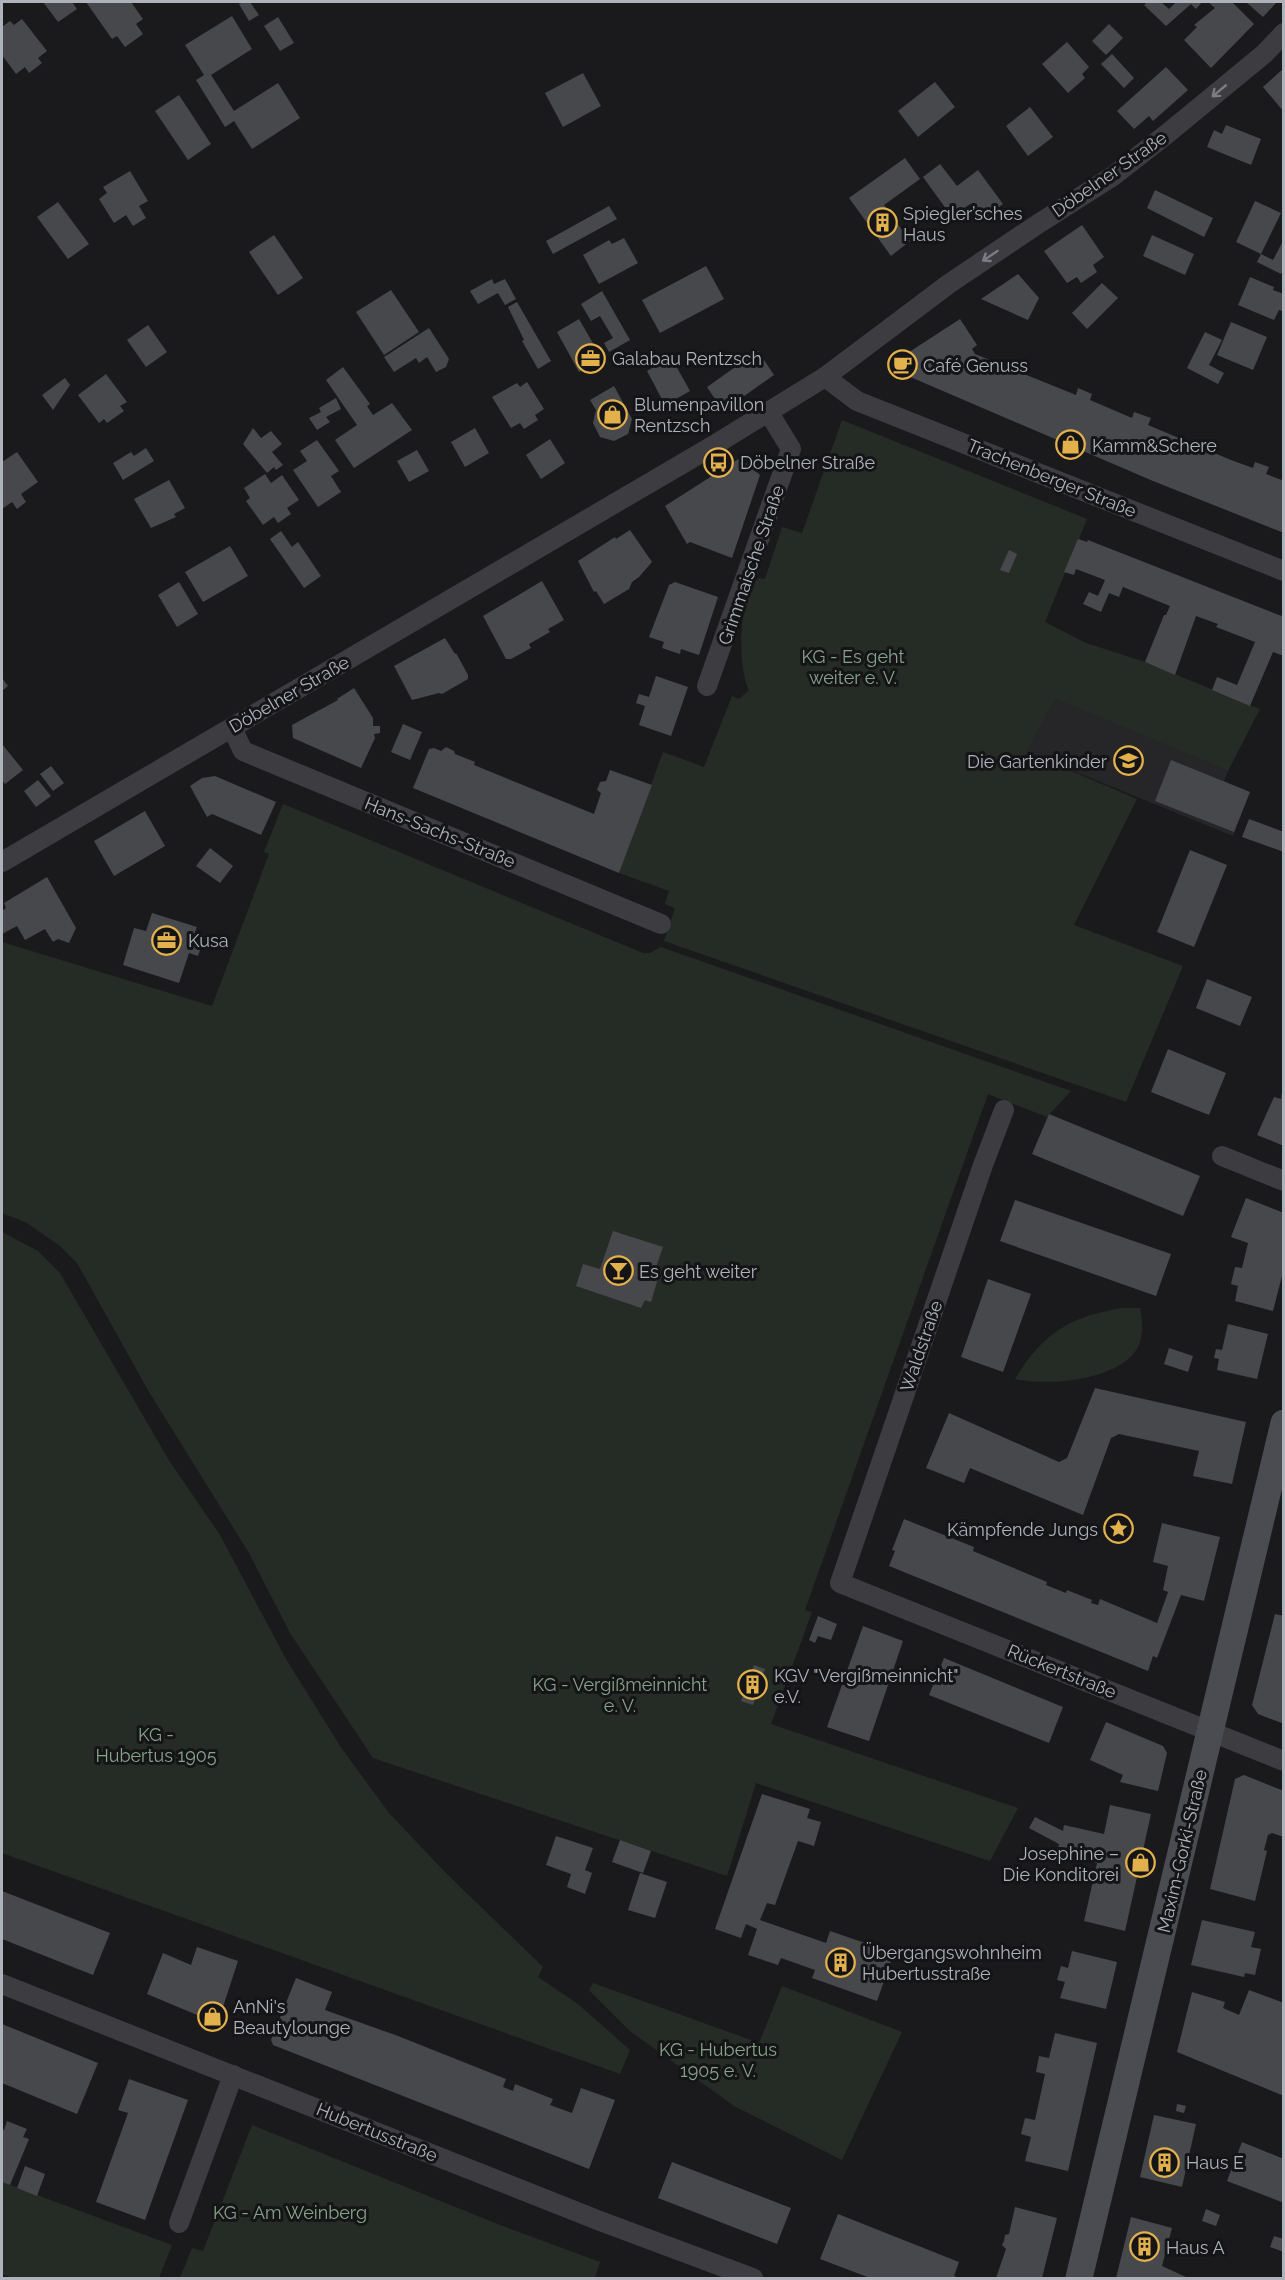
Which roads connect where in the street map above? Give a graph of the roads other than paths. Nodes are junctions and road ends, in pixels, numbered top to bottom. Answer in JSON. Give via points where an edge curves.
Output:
{"nodes":[{"id":1,"x":1284,"y":33,"type":"edge"},
{"id":2,"x":825,"y":377,"type":"junction"},
{"id":3,"x":769,"y":413,"type":"junction"},
{"id":4,"x":1284,"y":571,"type":"edge"},
{"id":5,"x":707,"y":686,"type":"dead end"},
{"id":6,"x":232,"y":728,"type":"junction"},
{"id":7,"x":2,"y":862,"type":"edge"},
{"id":8,"x":661,"y":924,"type":"dead end"},
{"id":9,"x":1004,"y":1110,"type":"dead end"},
{"id":10,"x":1222,"y":1156,"type":"dead end"},
{"id":11,"x":1284,"y":1180,"type":"edge"},
{"id":12,"x":1284,"y":1423,"type":"edge"},
{"id":13,"x":840,"y":1583,"type":"joint"},
{"id":14,"x":1210,"y":1732,"type":"junction"},
{"id":15,"x":1284,"y":1761,"type":"edge"},
{"id":16,"x":2,"y":1984,"type":"edge"},
{"id":17,"x":232,"y":2075,"type":"junction"},
{"id":18,"x":179,"y":2223,"type":"dead end"},
{"id":19,"x":753,"y":2278,"type":"edge"},
{"id":20,"x":1079,"y":2278,"type":"edge"}],
"edges":[{"from":1,"to":2,"type":"street","name":"Döbelner Straße","one_way":true,"via":[[1113,176],[950,283]]},
{"from":2,"to":3,"type":"street","name":"Döbelner Straße"},
{"from":2,"to":4,"type":"street","name":"Trachenberger Straße","via":[[857,400]]},
{"from":3,"to":5,"type":"street","name":"Grimmaische Straße","via":[[791,449]]},
{"from":3,"to":6,"type":"street","name":"Döbelner Straße"},
{"from":6,"to":7,"type":"street","name":"Döbelner Straße"},
{"from":6,"to":8,"type":"street","name":"Hans-Sachs-Straße","via":[[243,751]]},
{"from":9,"to":13,"type":"street","name":"Waldstraße"},
{"from":10,"to":11,"type":"street"},
{"from":12,"to":14,"type":"street","name":"Maxim-Gorki-Straße"},
{"from":13,"to":14,"type":"street","name":"Rückertstraße"},
{"from":14,"to":15,"type":"street","name":"Rückertstraße"},
{"from":14,"to":20,"type":"street","name":"Maxim-Gorki-Straße"},
{"from":16,"to":17,"type":"street","name":"Hubertusstraße"},
{"from":17,"to":18,"type":"street"},
{"from":17,"to":19,"type":"street","name":"Hubertusstraße"}]}
